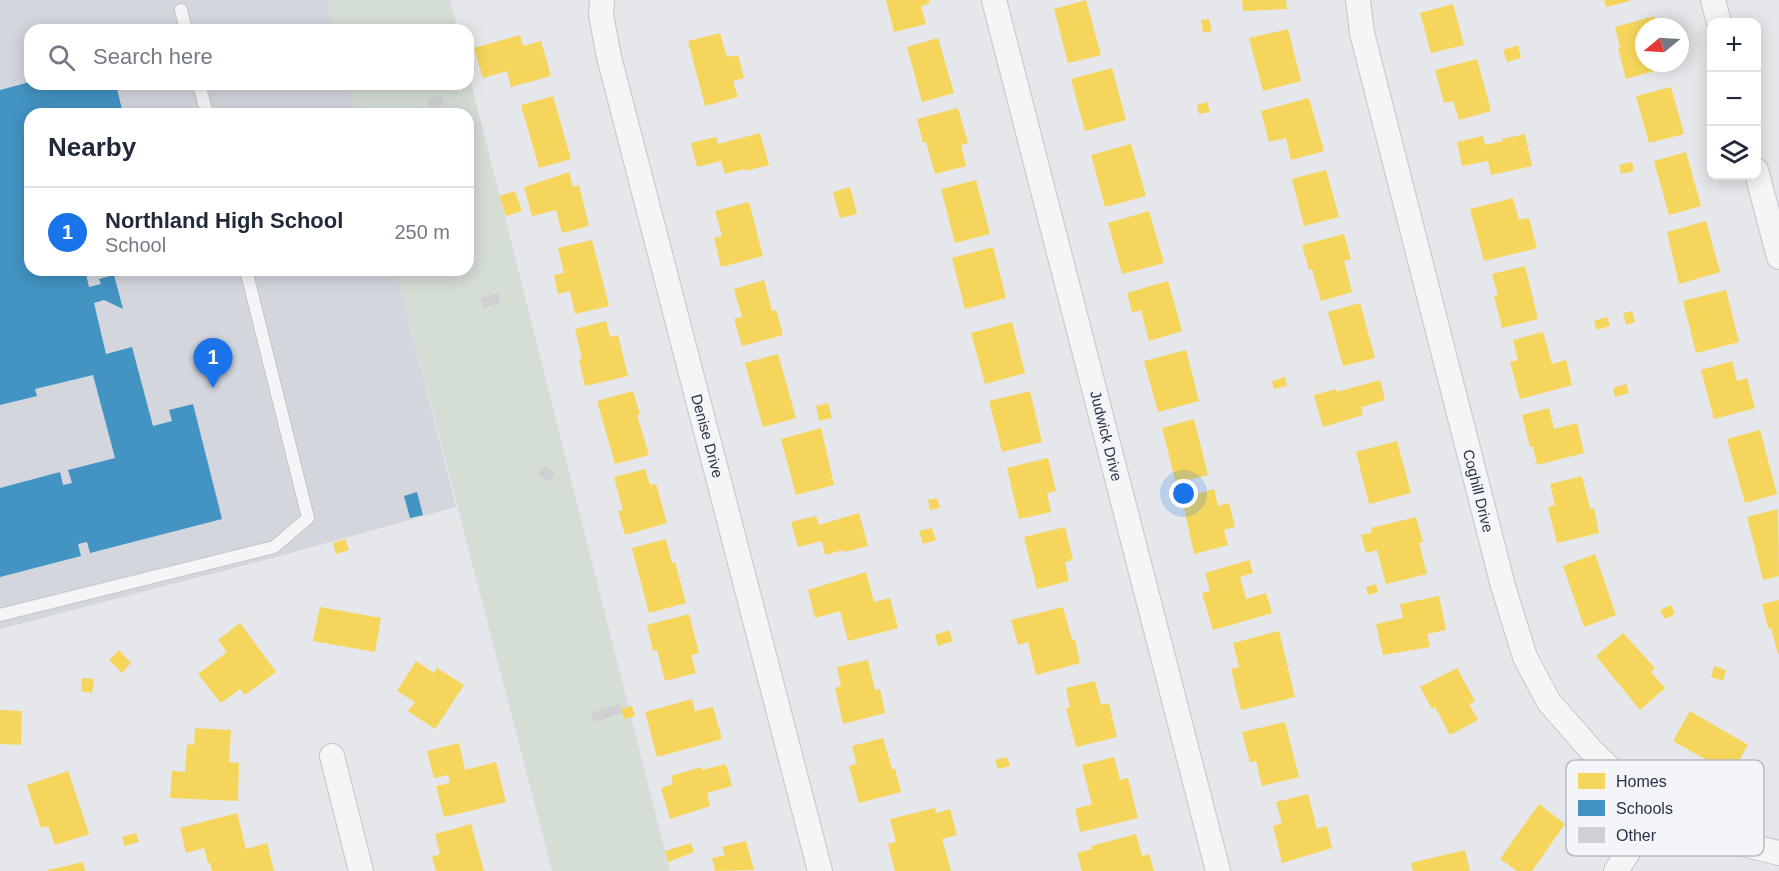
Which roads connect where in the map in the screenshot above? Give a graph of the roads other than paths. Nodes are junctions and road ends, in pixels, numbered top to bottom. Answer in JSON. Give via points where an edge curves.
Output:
{"nodes":[{"id":1,"x":602,"y":0,"type":"edge"},
{"id":2,"x":994,"y":0,"type":"edge"},
{"id":3,"x":1358,"y":0,"type":"edge"},
{"id":4,"x":1713,"y":0,"type":"edge"},
{"id":5,"x":181,"y":10,"type":"dead end"},
{"id":6,"x":1718,"y":18,"type":"edge"},
{"id":7,"x":184,"y":24,"type":"edge"},
{"id":8,"x":201,"y":90,"type":"edge"},
{"id":9,"x":205,"y":108,"type":"edge"},
{"id":10,"x":1759,"y":180,"type":"edge"},
{"id":11,"x":1779,"y":257,"type":"edge"},
{"id":12,"x":248,"y":276,"type":"edge"},
{"id":13,"x":0,"y":615,"type":"edge"},
{"id":14,"x":332,"y":756,"type":"dead end"},
{"id":15,"x":1601,"y":760,"type":"edge"},
{"id":16,"x":1764,"y":849,"type":"edge"},
{"id":17,"x":1779,"y":853,"type":"edge"},
{"id":18,"x":1626,"y":856,"type":"edge"},
{"id":19,"x":361,"y":871,"type":"edge"},
{"id":20,"x":820,"y":871,"type":"edge"},
{"id":21,"x":1218,"y":871,"type":"edge"},
{"id":22,"x":1616,"y":871,"type":"edge"}],
"edges":[{"from":1,"to":20,"type":"street","name":"Denise Drive","via":[[609,57]]},
{"from":2,"to":21,"type":"street","name":"Judwick Drive"},
{"from":3,"to":15,"type":"street","name":"Coghill Drive","via":[[1362,33],[1503,586],[1525,657],[1549,702]]},
{"from":4,"to":6,"type":"street"},
{"from":5,"to":7,"type":"lane"},
{"from":8,"to":9,"type":"lane"},
{"from":10,"to":11,"type":"street"},
{"from":12,"to":13,"type":"lane","via":[[308,518],[274,547]]},
{"from":14,"to":19,"type":"street"},
{"from":16,"to":17,"type":"street","name":"Coghill Drive"},
{"from":18,"to":22,"type":"street"}]}
